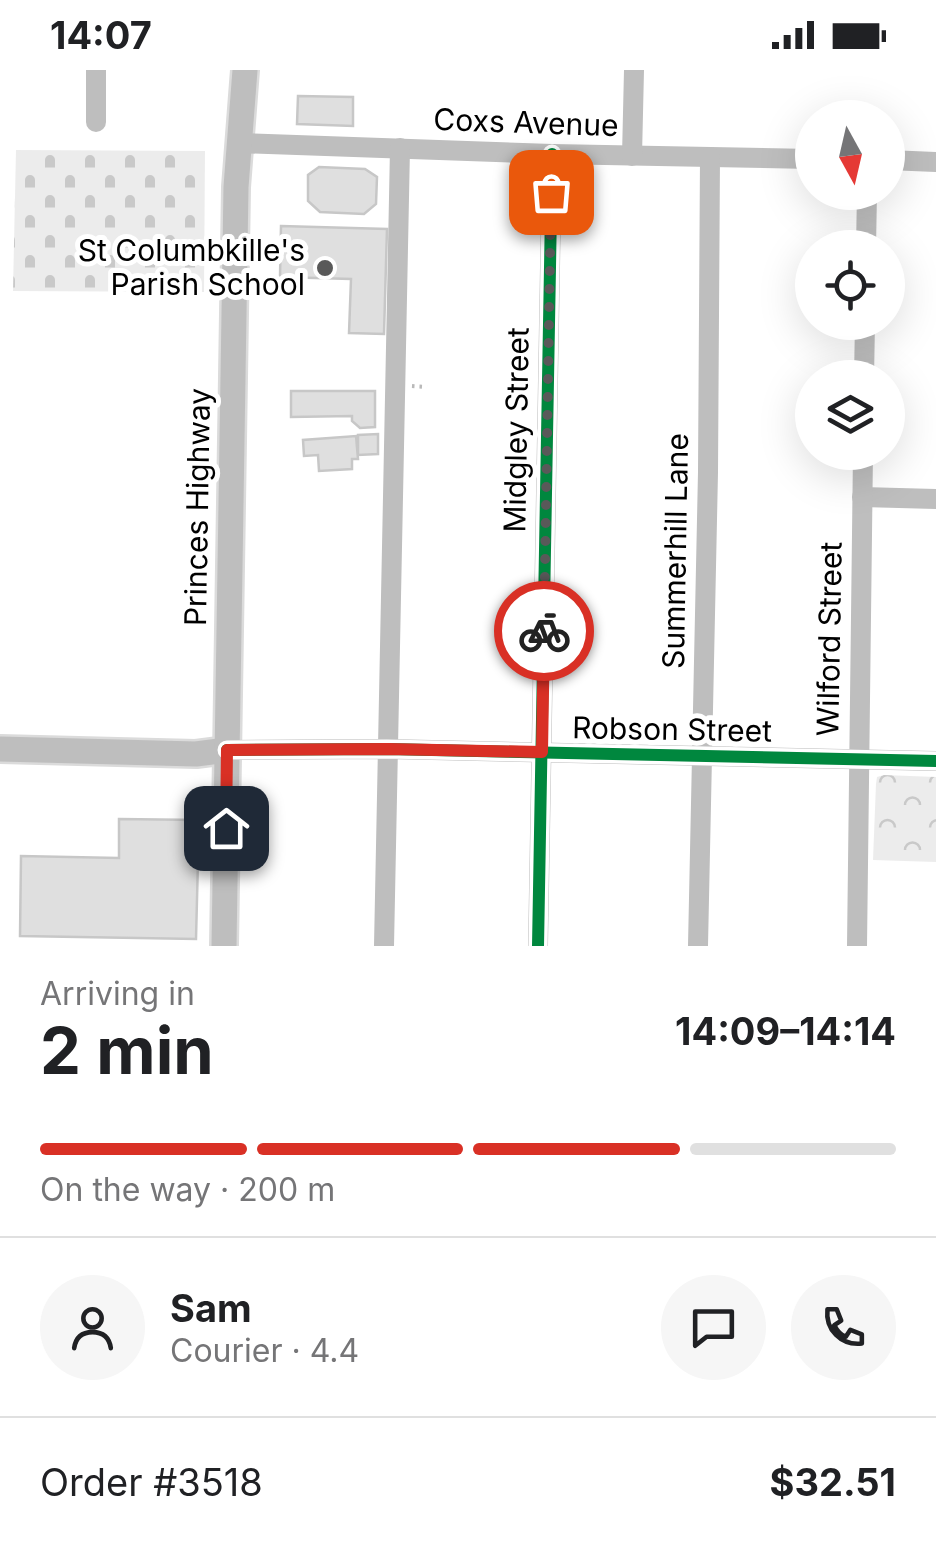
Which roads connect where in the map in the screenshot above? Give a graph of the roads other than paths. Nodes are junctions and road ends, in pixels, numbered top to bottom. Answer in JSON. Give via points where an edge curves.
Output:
{"nodes":[{"id":1,"x":96,"y":70,"type":"edge"},
{"id":2,"x":245,"y":70,"type":"edge"},
{"id":3,"x":634,"y":70,"type":"edge"},
{"id":4,"x":96,"y":122,"type":"dead end"},
{"id":5,"x":238,"y":144,"type":"junction"},
{"id":6,"x":400,"y":148,"type":"junction"},
{"id":7,"x":552,"y":154,"type":"junction"},
{"id":8,"x":632,"y":156,"type":"junction"},
{"id":9,"x":710,"y":157,"type":"junction"},
{"id":10,"x":795,"y":159,"type":"edge"},
{"id":11,"x":905,"y":161,"type":"edge"},
{"id":12,"x":936,"y":162,"type":"edge"},
{"id":13,"x":862,"y":470,"type":"edge"},
{"id":14,"x":862,"y":496,"type":"junction"},
{"id":15,"x":936,"y":498,"type":"edge"},
{"id":16,"x":388,"y":749,"type":"junction"},
{"id":17,"x":0,"y":750,"type":"edge"},
{"id":18,"x":227,"y":750,"type":"junction"},
{"id":19,"x":542,"y":752,"type":"junction"},
{"id":20,"x":702,"y":756,"type":"junction"},
{"id":21,"x":858,"y":758,"type":"junction"},
{"id":22,"x":936,"y":761,"type":"edge"},
{"id":23,"x":224,"y":946,"type":"edge"},
{"id":24,"x":384,"y":946,"type":"edge"},
{"id":25,"x":538,"y":946,"type":"edge"},
{"id":26,"x":698,"y":946,"type":"edge"},
{"id":27,"x":857,"y":946,"type":"edge"}],
"edges":[{"from":1,"to":4,"type":"street"},
{"from":2,"to":5,"type":"main road","name":"Princes Highway"},
{"from":3,"to":8,"type":"street"},
{"from":5,"to":6,"type":"street","name":"Coxs Avenue"},
{"from":5,"to":18,"type":"main road","name":"Princes Highway"},
{"from":6,"to":7,"type":"street","name":"Coxs Avenue"},
{"from":6,"to":16,"type":"street"},
{"from":7,"to":8,"type":"street","name":"Coxs Avenue"},
{"from":7,"to":19,"type":"street","name":"Midgley Street"},
{"from":8,"to":9,"type":"street","name":"Coxs Avenue"},
{"from":9,"to":10,"type":"street","name":"Coxs Avenue"},
{"from":9,"to":20,"type":"street","name":"Summerhill Lane"},
{"from":11,"to":12,"type":"street"},
{"from":13,"to":14,"type":"street","name":"Wilford Street"},
{"from":14,"to":15,"type":"street"},
{"from":14,"to":21,"type":"street","name":"Wilford Street"},
{"from":16,"to":18,"type":"street","name":"Robson Street"},
{"from":16,"to":19,"type":"street","name":"Robson Street"},
{"from":16,"to":24,"type":"street"},
{"from":17,"to":18,"type":"main road"},
{"from":18,"to":23,"type":"main road","name":"Princes Highway"},
{"from":19,"to":20,"type":"street","name":"Robson Street"},
{"from":19,"to":25,"type":"street","name":"Midgley Street"},
{"from":20,"to":21,"type":"street","name":"Robson Street"},
{"from":20,"to":26,"type":"street","name":"Summerhill Lane"},
{"from":21,"to":22,"type":"street","name":"Robson Street"},
{"from":21,"to":27,"type":"street","name":"Wilford Street"}]}
